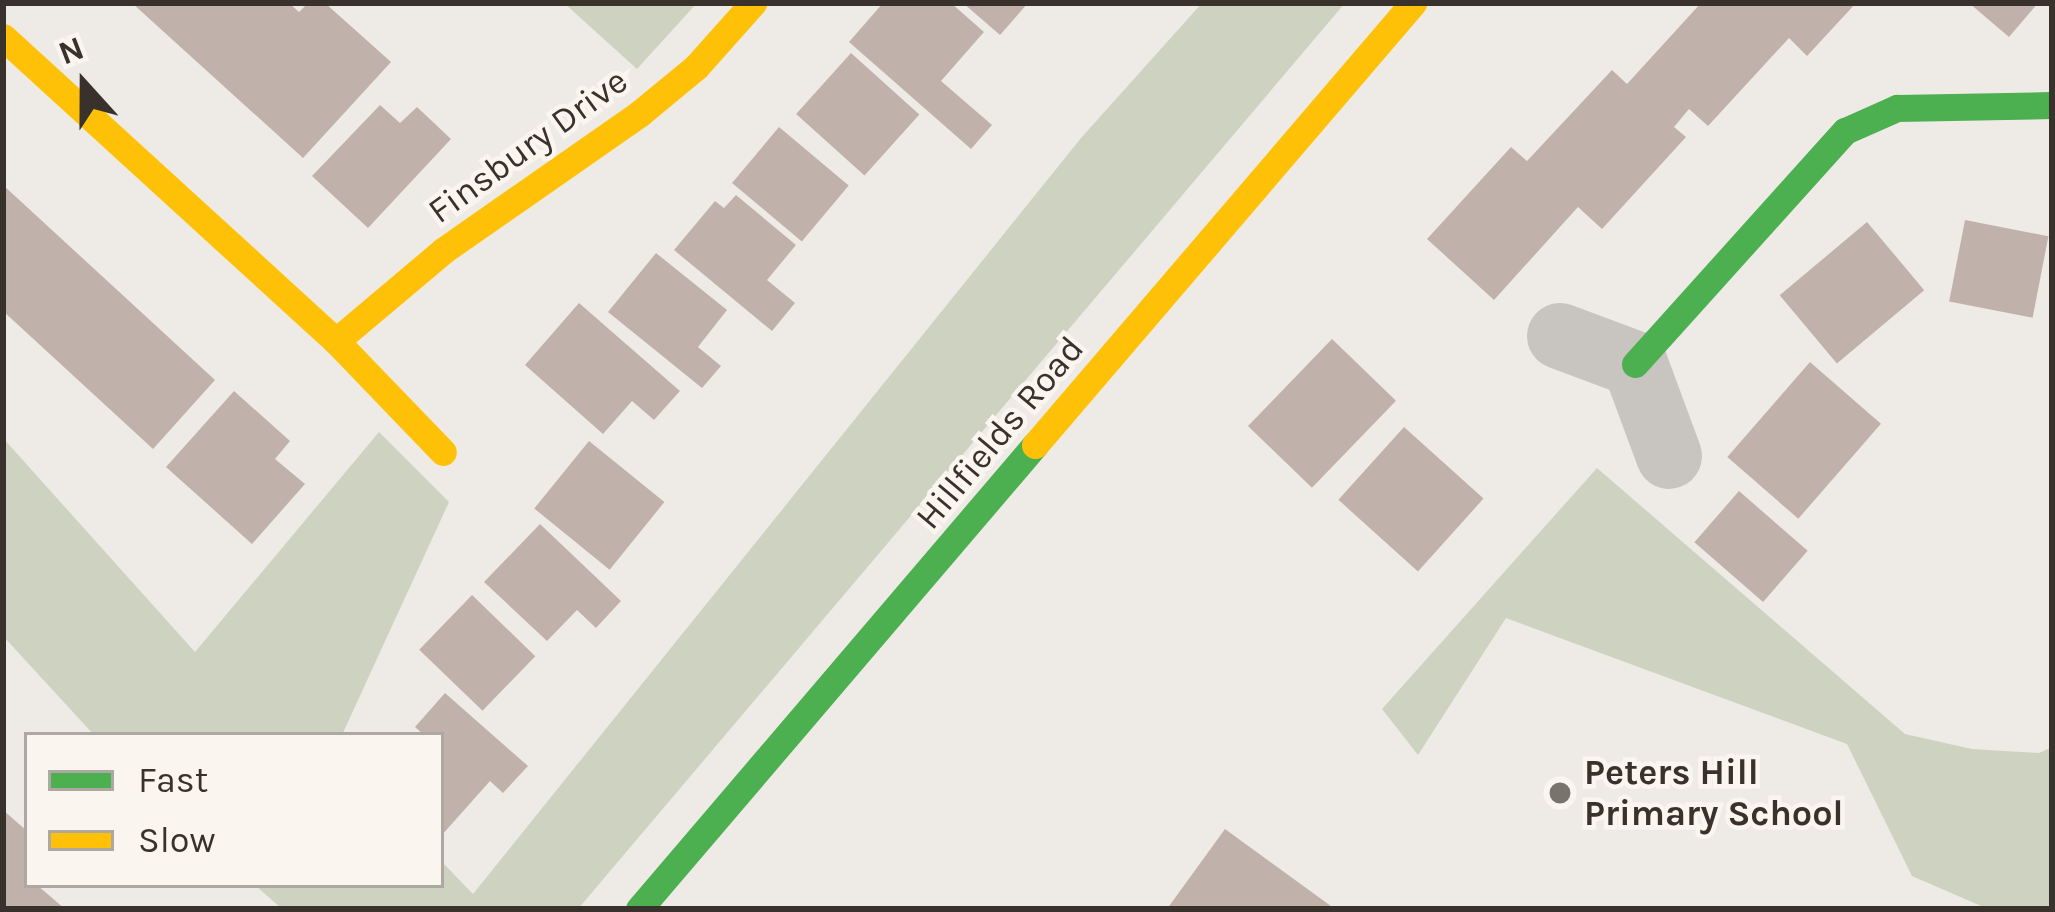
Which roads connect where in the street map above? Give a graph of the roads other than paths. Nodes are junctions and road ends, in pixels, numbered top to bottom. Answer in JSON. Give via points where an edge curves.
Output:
{"nodes":[{"id":1,"x":753,"y":3,"type":"edge"},
{"id":2,"x":1414,"y":3,"type":"edge"},
{"id":3,"x":3,"y":37,"type":"edge"},
{"id":4,"x":2052,"y":105,"type":"edge"},
{"id":5,"x":1560,"y":336,"type":"dead end"},
{"id":6,"x":336,"y":340,"type":"junction"},
{"id":7,"x":1635,"y":364,"type":"junction"},
{"id":8,"x":443,"y":452,"type":"dead end"},
{"id":9,"x":1669,"y":456,"type":"dead end"},
{"id":10,"x":639,"y":909,"type":"edge"}],
"edges":[{"from":1,"to":6,"type":"street","name":"Finsbury Drive","via":[[639,114],[444,250]]},
{"from":2,"to":10,"type":"street","name":"Hillfields Road"},
{"from":3,"to":6,"type":"street"},
{"from":4,"to":7,"type":"street","via":[[1897,108],[1845,131]]},
{"from":5,"to":7,"type":"street"},
{"from":6,"to":8,"type":"street"},
{"from":7,"to":9,"type":"street"}]}
